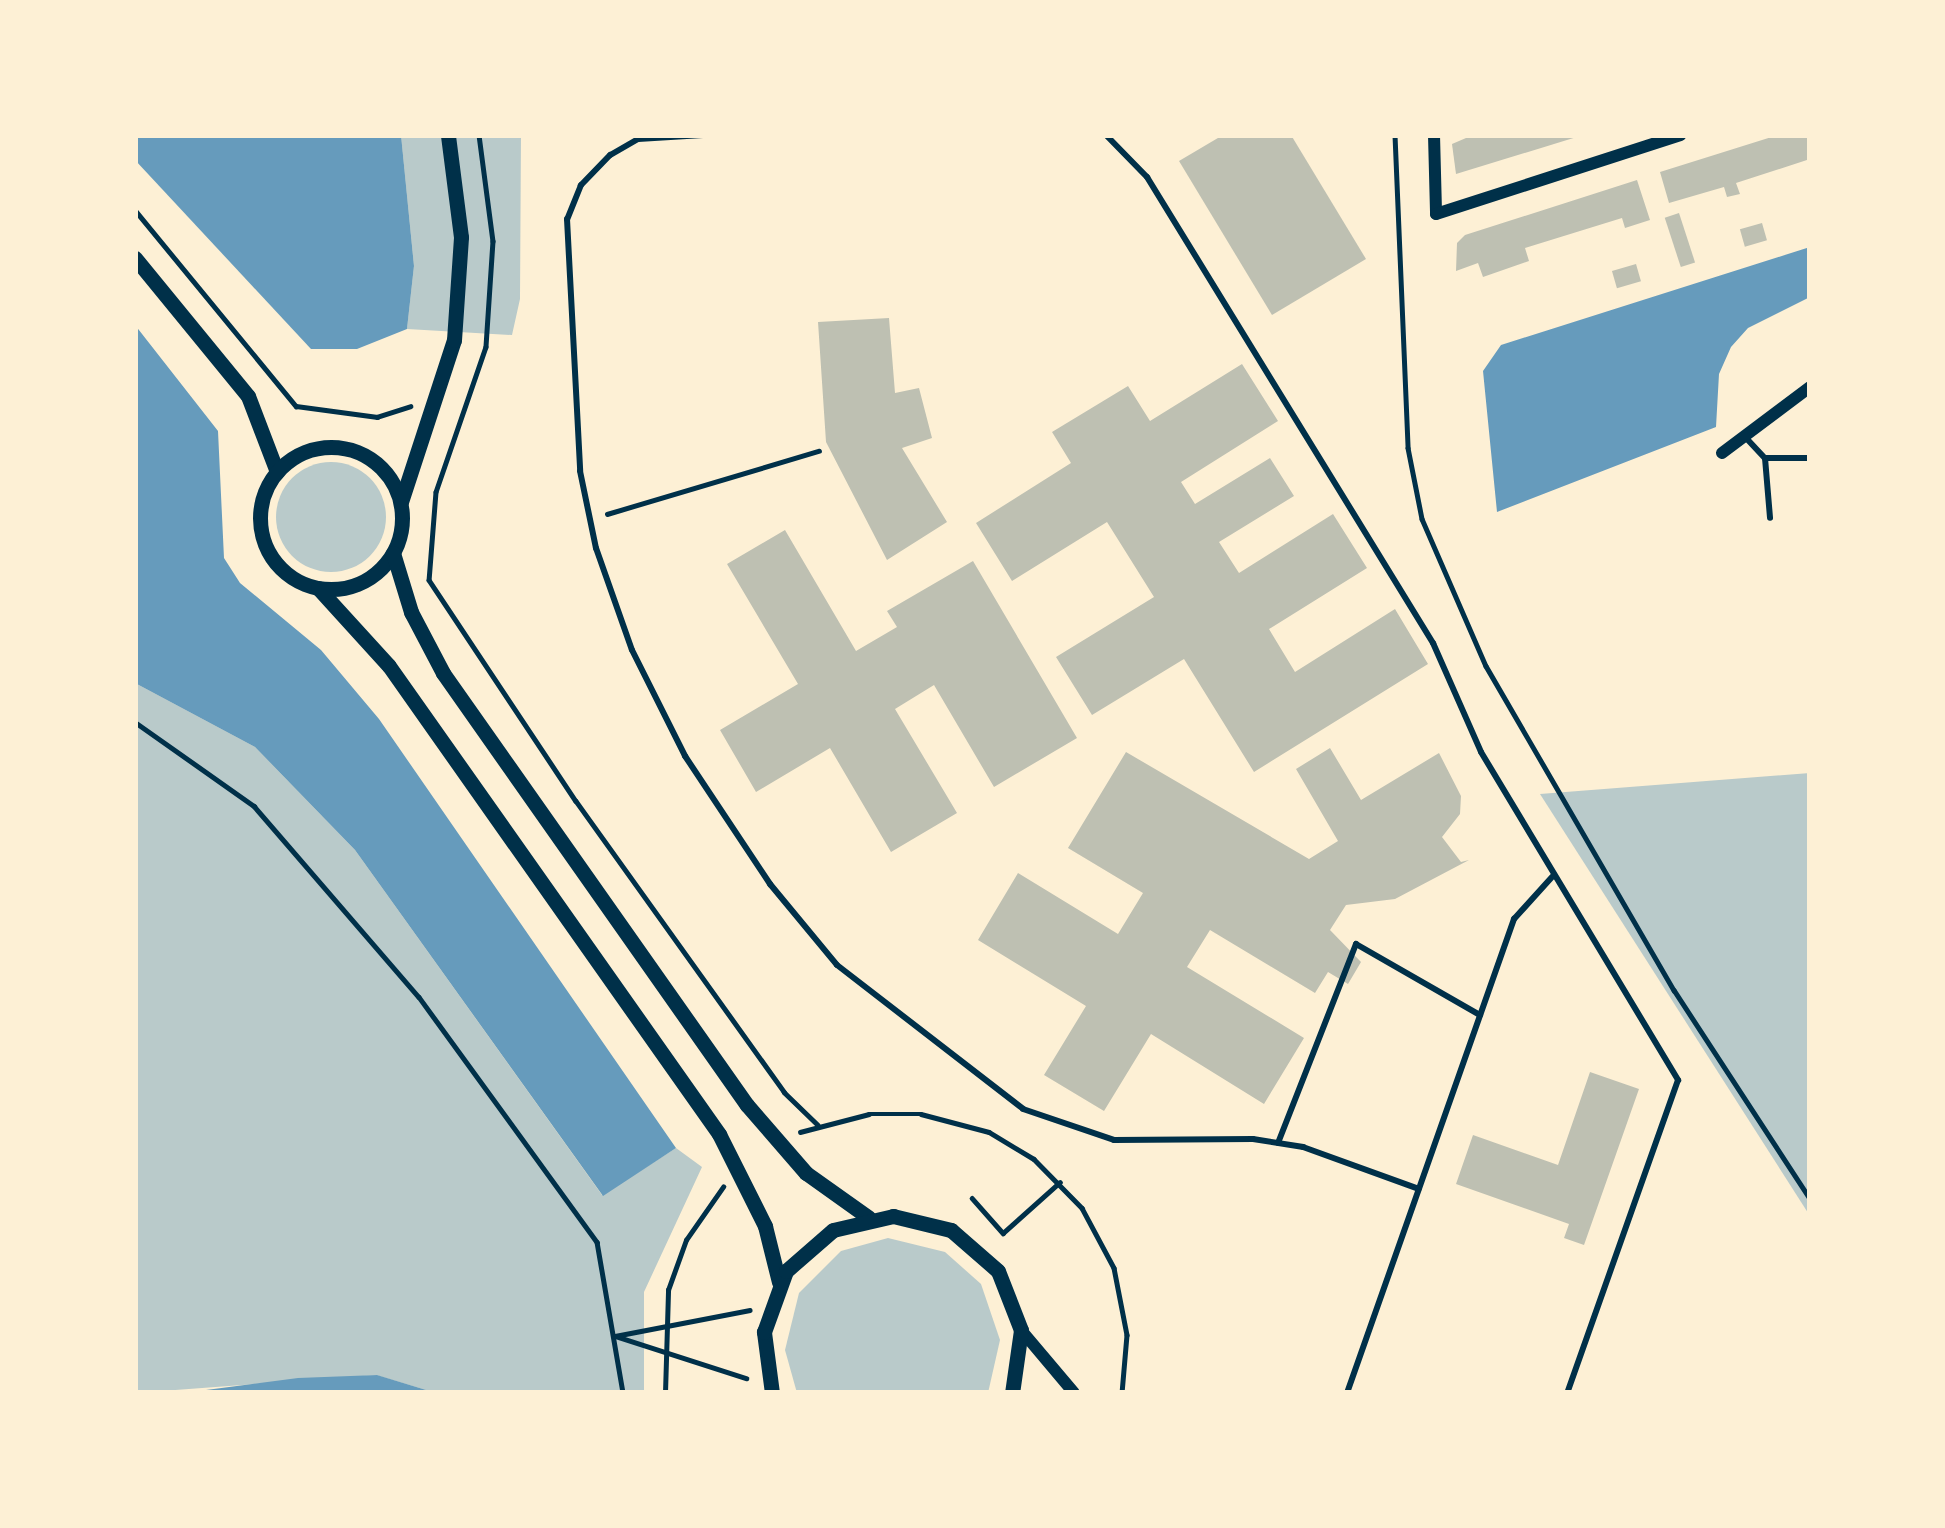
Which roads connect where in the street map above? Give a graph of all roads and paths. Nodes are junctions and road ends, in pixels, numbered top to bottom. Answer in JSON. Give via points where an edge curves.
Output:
{"nodes":[{"id":1,"x":448,"y":135,"type":"edge"},
{"id":2,"x":479,"y":135,"type":"edge"},
{"id":3,"x":703,"y":135,"type":"edge"},
{"id":4,"x":1106,"y":135,"type":"edge"},
{"id":5,"x":1395,"y":135,"type":"edge"},
{"id":6,"x":1434,"y":135,"type":"edge"},
{"id":7,"x":1682,"y":135,"type":"edge"},
{"id":8,"x":135,"y":210,"type":"edge"},
{"id":9,"x":135,"y":258,"type":"edge"},
{"id":10,"x":1810,"y":387,"type":"edge"},
{"id":11,"x":434,"y":417,"type":"junction"},
{"id":12,"x":462,"y":427,"type":"junction"},
{"id":13,"x":1744,"y":436,"type":"junction"},
{"id":14,"x":819,"y":452,"type":"dead end"},
{"id":15,"x":1722,"y":453,"type":"dead end"},
{"id":16,"x":1765,"y":458,"type":"junction"},
{"id":17,"x":1810,"y":458,"type":"edge"},
{"id":18,"x":277,"y":472,"type":"junction"},
{"id":19,"x":400,"y":505,"type":"junction"},
{"id":20,"x":1770,"y":518,"type":"dead end"},
{"id":21,"x":590,"y":519,"type":"junction"},
{"id":22,"x":393,"y":553,"type":"junction"},
{"id":23,"x":318,"y":588,"type":"junction"},
{"id":24,"x":135,"y":722,"type":"edge"},
{"id":25,"x":1552,"y":876,"type":"junction"},
{"id":26,"x":1480,"y":1015,"type":"junction"},
{"id":27,"x":818,"y":1126,"type":"dead end"},
{"id":28,"x":1278,"y":1143,"type":"junction"},
{"id":29,"x":1060,"y":1182,"type":"dead end"},
{"id":30,"x":1419,"y":1189,"type":"junction"},
{"id":31,"x":972,"y":1198,"type":"dead end"},
{"id":32,"x":1810,"y":1199,"type":"edge"},
{"id":33,"x":869,"y":1218,"type":"junction"},
{"id":34,"x":779,"y":1282,"type":"junction"},
{"id":35,"x":770,"y":1304,"type":"junction"},
{"id":36,"x":1021,"y":1330,"type":"junction"},
{"id":37,"x":615,"y":1336,"type":"junction"},
{"id":38,"x":771,"y":1391,"type":"edge"},
{"id":39,"x":623,"y":1393,"type":"edge"},
{"id":40,"x":1012,"y":1393,"type":"edge"},
{"id":41,"x":1074,"y":1393,"type":"edge"},
{"id":42,"x":1347,"y":1393,"type":"edge"},
{"id":43,"x":1567,"y":1393,"type":"edge"}],
"edges":[{"from":1,"to":11,"type":"street","via":[[460,202],[460,290]]},
{"from":2,"to":12,"type":"path","via":[[489,175],[491,298],[477,390]]},
{"from":3,"to":21,"type":"lane","via":[[638,139],[610,155],[581,185],[567,219],[580,471]]},
{"from":4,"to":25,"type":"lane","via":[[1147,177],[1433,643],[1481,752]]},
{"from":5,"to":32,"type":"path","via":[[1408,448],[1422,519],[1486,666],[1674,990]]},
{"from":6,"to":7,"type":"street","via":[[1436,214]]},
{"from":8,"to":11,"type":"path","via":[[296,406],[376,417],[406,405]]},
{"from":9,"to":18,"type":"street","via":[[248,396]]},
{"from":10,"to":13,"type":"street"},
{"from":11,"to":12,"type":"path"},
{"from":11,"to":19,"type":"street"},
{"from":12,"to":27,"type":"path","via":[[432,514],[427,564],[436,598],[784,1092]]},
{"from":13,"to":15,"type":"street"},
{"from":13,"to":16,"type":"lane"},
{"from":14,"to":21,"type":"path"},
{"from":16,"to":17,"type":"lane"},
{"from":16,"to":20,"type":"lane"},
{"from":18,"to":19,"type":"street","via":[[302,453],[344,448],[381,468]]},
{"from":18,"to":23,"type":"street","via":[[261,506],[264,542],[285,572]]},
{"from":19,"to":22,"type":"street"},
{"from":21,"to":28,"type":"lane","via":[[632,650],[685,756],[770,884],[836,965],[1023,1109],[1114,1140]]},
{"from":22,"to":23,"type":"street","via":[[361,582]]},
{"from":22,"to":33,"type":"street","via":[[411,612],[453,689],[747,1105],[806,1173]]},
{"from":23,"to":34,"type":"street","via":[[389,666],[719,1134],[765,1226]]},
{"from":24,"to":37,"type":"path","via":[[254,806],[419,997],[597,1242]]},
{"from":25,"to":26,"type":"lane","via":[[1514,919]]},
{"from":25,"to":43,"type":"lane","via":[[1678,1080]]},
{"from":26,"to":28,"type":"lane","via":[[1356,944]]},
{"from":26,"to":30,"type":"lane"},
{"from":28,"to":30,"type":"lane"},
{"from":29,"to":31,"type":"path","via":[[1003,1233]]},
{"from":30,"to":42,"type":"lane"},
{"from":33,"to":34,"type":"street","via":[[812,1244]]},
{"from":33,"to":36,"type":"street","via":[[929,1221],[972,1244],[1005,1282]]},
{"from":34,"to":35,"type":"street"},
{"from":35,"to":37,"type":"path"},
{"from":35,"to":38,"type":"street","via":[[763,1346]]},
{"from":36,"to":40,"type":"street"},
{"from":36,"to":41,"type":"street"},
{"from":37,"to":38,"type":"path"},
{"from":37,"to":39,"type":"path"}]}
